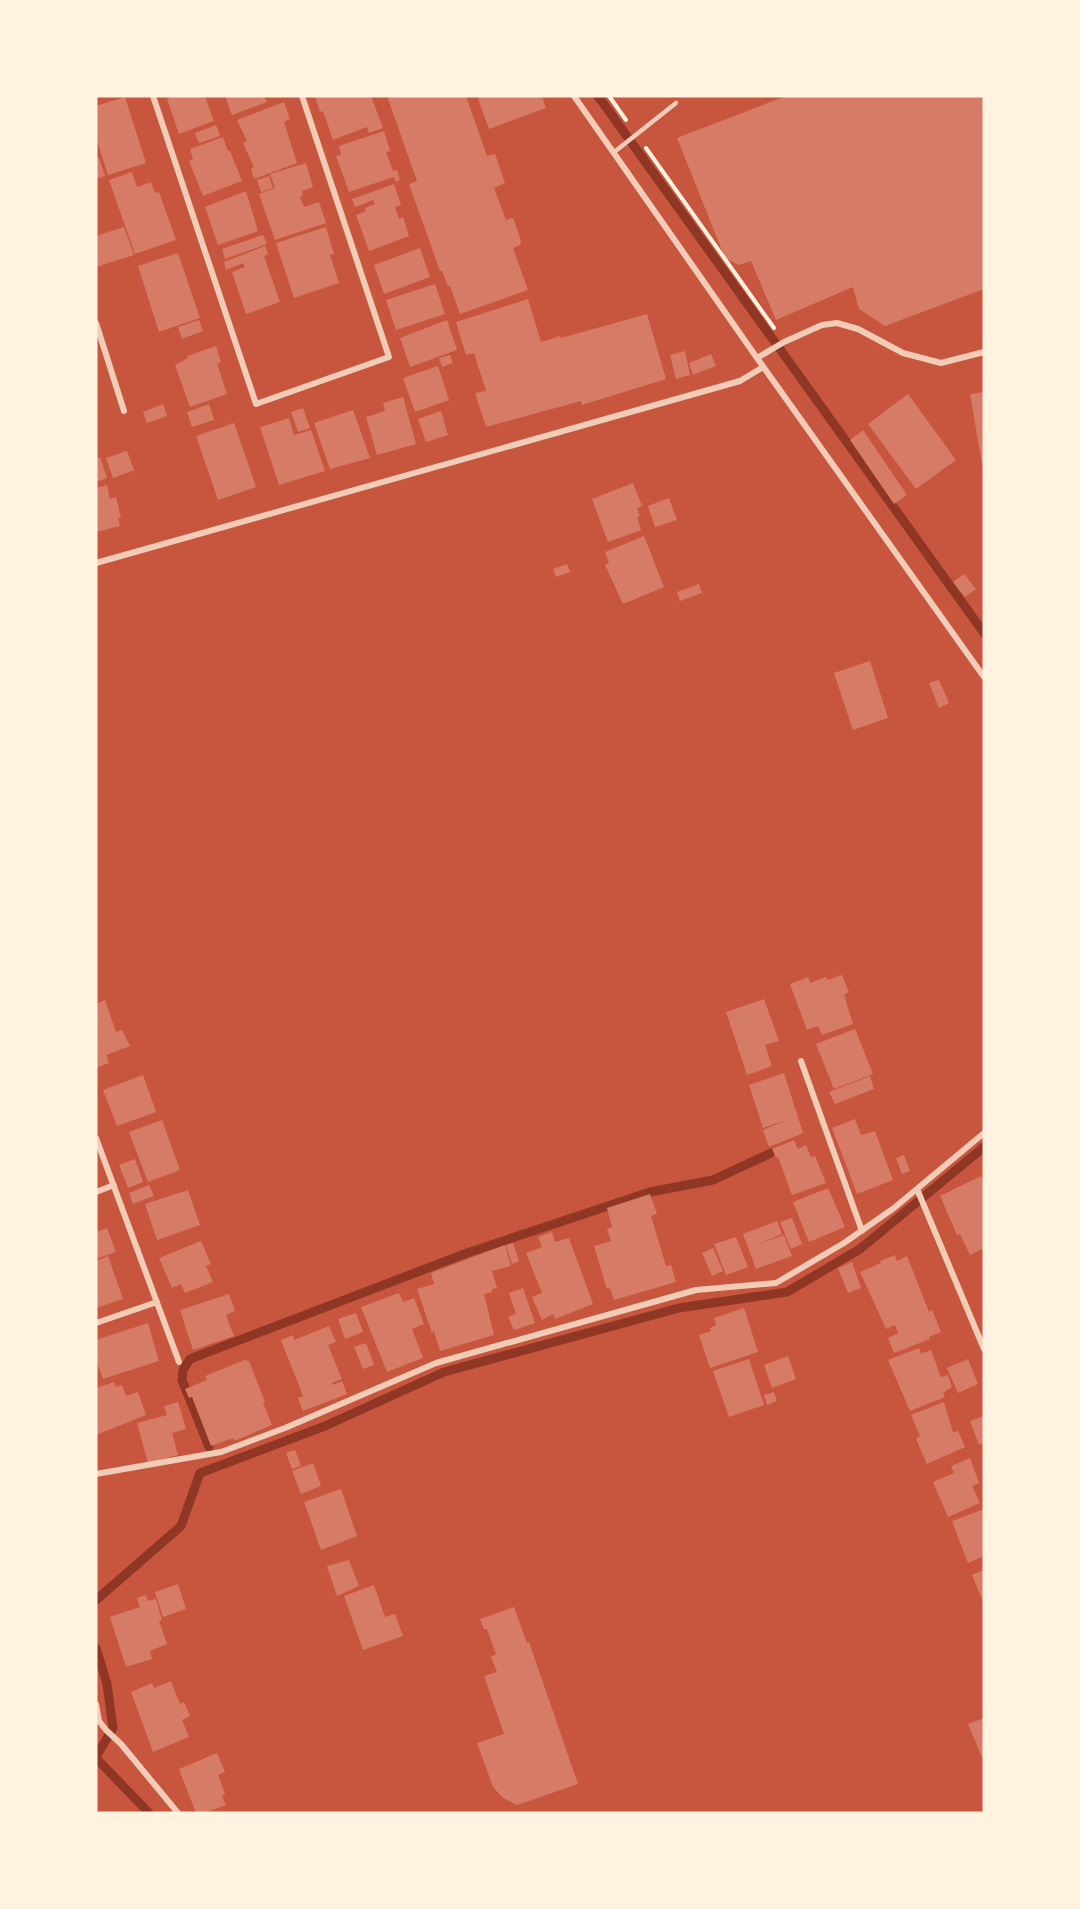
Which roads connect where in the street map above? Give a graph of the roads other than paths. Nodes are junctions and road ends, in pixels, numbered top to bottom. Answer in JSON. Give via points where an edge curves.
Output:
{"nodes":[{"id":1,"x":153,"y":96,"type":"edge"},
{"id":2,"x":302,"y":96,"type":"edge"},
{"id":3,"x":574,"y":96,"type":"edge"},
{"id":4,"x":676,"y":103,"type":"dead end"},
{"id":5,"x":614,"y":153,"type":"junction"},
{"id":6,"x":96,"y":323,"type":"edge"},
{"id":7,"x":984,"y":352,"type":"edge"},
{"id":8,"x":757,"y":358,"type":"junction"},
{"id":9,"x":763,"y":367,"type":"junction"},
{"id":10,"x":124,"y":411,"type":"dead end"},
{"id":11,"x":96,"y":563,"type":"edge"},
{"id":12,"x":984,"y":677,"type":"edge"},
{"id":13,"x":801,"y":1061,"type":"dead end"},
{"id":14,"x":984,"y":1133,"type":"edge"},
{"id":15,"x":96,"y":1138,"type":"edge"},
{"id":16,"x":114,"y":1185,"type":"junction"},
{"id":17,"x":917,"y":1189,"type":"junction"},
{"id":18,"x":96,"y":1192,"type":"edge"},
{"id":19,"x":862,"y":1231,"type":"junction"},
{"id":20,"x":157,"y":1302,"type":"junction"},
{"id":21,"x":96,"y":1323,"type":"edge"},
{"id":22,"x":984,"y":1349,"type":"edge"},
{"id":23,"x":179,"y":1362,"type":"dead end"},
{"id":24,"x":96,"y":1474,"type":"edge"},
{"id":25,"x":96,"y":1704,"type":"edge"},
{"id":26,"x":98,"y":1720,"type":"edge"},
{"id":27,"x":178,"y":1813,"type":"edge"}],
"edges":[{"from":1,"to":2,"type":"street","via":[[256,404],[389,357]]},
{"from":3,"to":5,"type":"street"},
{"from":4,"to":5,"type":"lane"},
{"from":5,"to":8,"type":"street"},
{"from":6,"to":10,"type":"street"},
{"from":7,"to":8,"type":"street","via":[[940,363],[903,353],[858,329],[837,323],[822,325]]},
{"from":8,"to":9,"type":"street"},
{"from":9,"to":11,"type":"street","via":[[740,381]]},
{"from":9,"to":12,"type":"street"},
{"from":13,"to":19,"type":"street"},
{"from":14,"to":17,"type":"street"},
{"from":15,"to":16,"type":"street"},
{"from":16,"to":18,"type":"street"},
{"from":16,"to":20,"type":"street"},
{"from":17,"to":19,"type":"street"},
{"from":17,"to":22,"type":"street"},
{"from":19,"to":24,"type":"street","via":[[776,1282],[696,1290],[436,1363],[221,1452]]},
{"from":20,"to":21,"type":"street"},
{"from":20,"to":23,"type":"street"},
{"from":25,"to":26,"type":"street"},
{"from":26,"to":27,"type":"street"}]}
